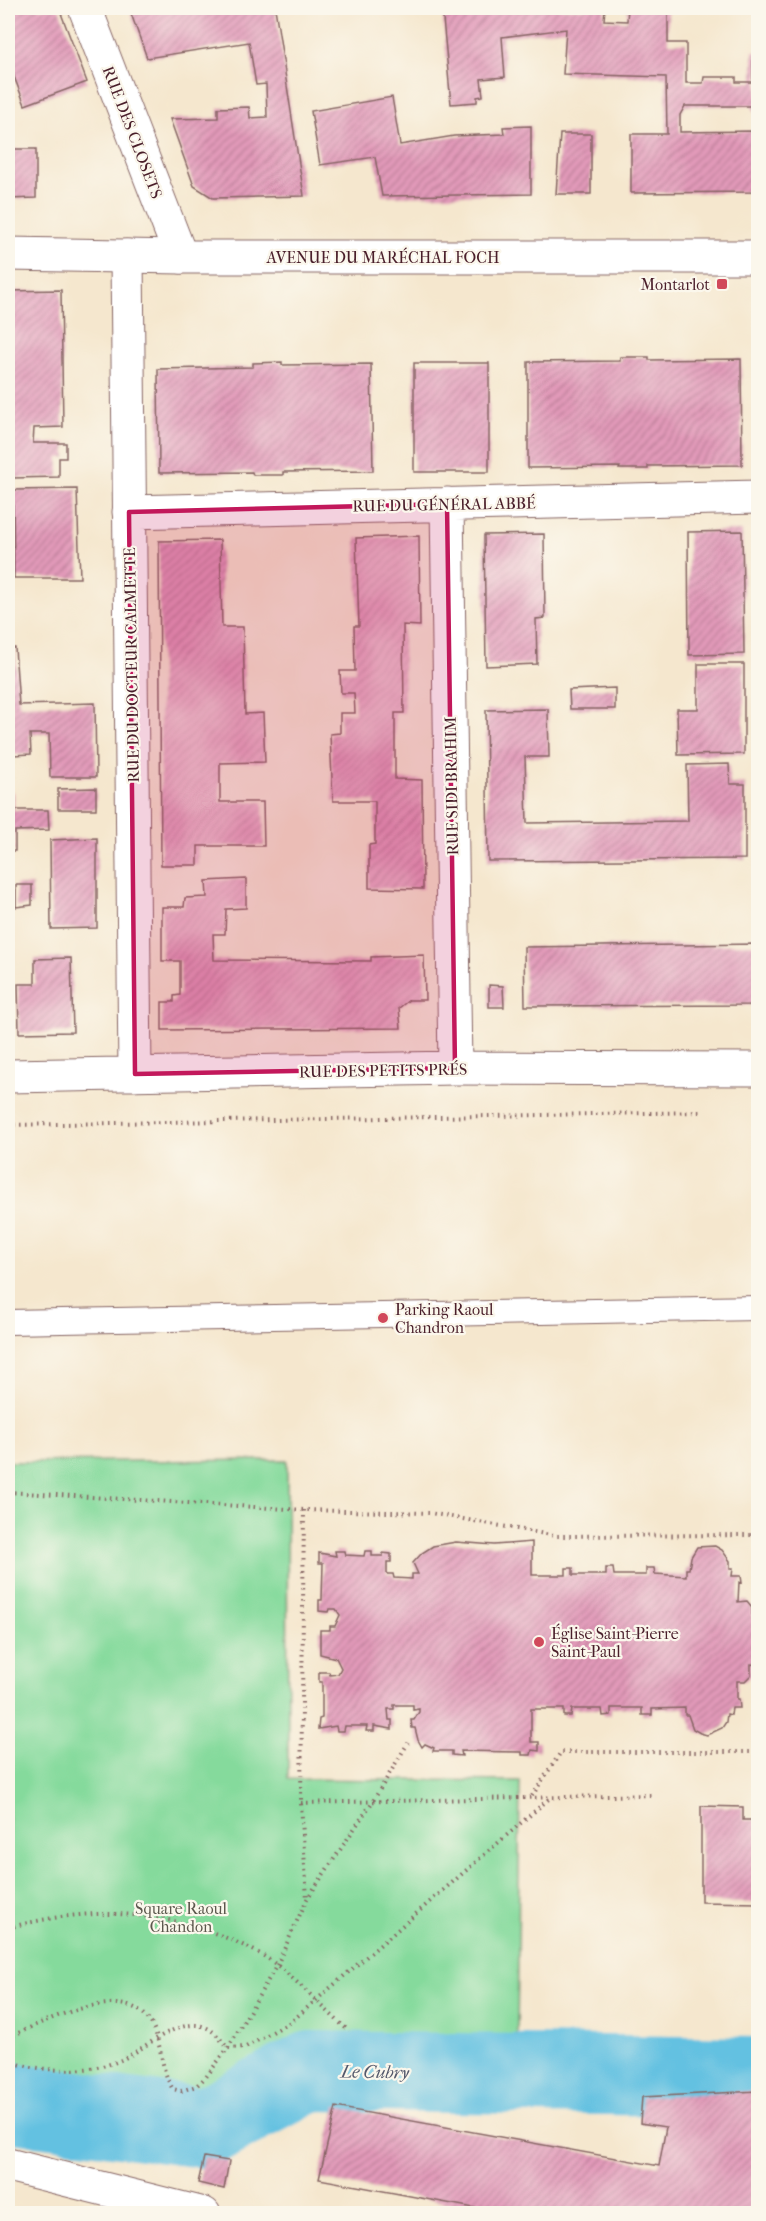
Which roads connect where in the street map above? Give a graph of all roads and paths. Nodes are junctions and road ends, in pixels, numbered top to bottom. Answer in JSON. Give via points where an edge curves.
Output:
{"nodes":[{"id":1,"x":85,"y":8,"type":"edge"},
{"id":2,"x":8,"y":254,"type":"edge"},
{"id":3,"x":127,"y":256,"type":"junction"},
{"id":4,"x":181,"y":256,"type":"junction"},
{"id":5,"x":759,"y":257,"type":"edge"},
{"id":6,"x":759,"y":497,"type":"edge"},
{"id":7,"x":447,"y":504,"type":"junction"},
{"id":8,"x":129,"y":512,"type":"junction"},
{"id":9,"x":455,"y":1068,"type":"junction"},
{"id":10,"x":759,"y":1069,"type":"edge"},
{"id":11,"x":135,"y":1074,"type":"junction"},
{"id":12,"x":8,"y":1076,"type":"edge"},
{"id":13,"x":711,"y":1112,"type":"dead end"},
{"id":14,"x":8,"y":1125,"type":"edge"},
{"id":15,"x":759,"y":1308,"type":"edge"},
{"id":16,"x":8,"y":1322,"type":"edge"},
{"id":17,"x":8,"y":1492,"type":"edge"},
{"id":18,"x":304,"y":1510,"type":"junction"},
{"id":19,"x":759,"y":1534,"type":"edge"},
{"id":20,"x":408,"y":1743,"type":"dead end"},
{"id":21,"x":759,"y":1752,"type":"edge"},
{"id":22,"x":653,"y":1795,"type":"dead end"},
{"id":23,"x":532,"y":1797,"type":"junction"},
{"id":24,"x":550,"y":1797,"type":"junction"},
{"id":25,"x":373,"y":1801,"type":"junction"},
{"id":26,"x":302,"y":1803,"type":"junction"},
{"id":27,"x":307,"y":1899,"type":"junction"},
{"id":28,"x":8,"y":1928,"type":"edge"},
{"id":29,"x":277,"y":1965,"type":"junction"},
{"id":30,"x":315,"y":2001,"type":"junction"},
{"id":31,"x":349,"y":2031,"type":"dead end"},
{"id":32,"x":8,"y":2038,"type":"edge"},
{"id":33,"x":156,"y":2039,"type":"junction"},
{"id":34,"x":228,"y":2048,"type":"junction"},
{"id":35,"x":8,"y":2061,"type":"edge"},
{"id":36,"x":8,"y":2165,"type":"edge"},
{"id":37,"x":204,"y":2214,"type":"edge"}],
"edges":[{"from":1,"to":4,"type":"street","name":"RUE DES CLOSETS"},
{"from":2,"to":3,"type":"street","name":"AVENUE DU MARÉCHAL FOCH"},
{"from":3,"to":4,"type":"street","name":"AVENUE DU MARÉCHAL FOCH"},
{"from":3,"to":8,"type":"street","name":"RUE DU DOCTEUR CALMETTE"},
{"from":4,"to":5,"type":"street","name":"AVENUE DU MARÉCHAL FOCH"},
{"from":6,"to":7,"type":"street","name":"RUE DU GÉNÉRAL ABBÉ"},
{"from":7,"to":8,"type":"street","name":"RUE DU GÉNÉRAL ABBÉ"},
{"from":7,"to":9,"type":"street","name":"RUE SIDI BRAHIM"},
{"from":8,"to":11,"type":"street","name":"RUE DU DOCTEUR CALMETTE"},
{"from":9,"to":10,"type":"street","name":"RUE DES PETITS PRÉS"},
{"from":9,"to":11,"type":"street","name":"RUE DES PETITS PRÉS"},
{"from":11,"to":12,"type":"street","name":"RUE DES PETITS PRÉS"},
{"from":13,"to":14,"type":"path"},
{"from":15,"to":16,"type":"lane"},
{"from":17,"to":18,"type":"path"},
{"from":18,"to":19,"type":"path","via":[[430,1513],[556,1536]]},
{"from":18,"to":26,"type":"path"},
{"from":20,"to":25,"type":"path"},
{"from":21,"to":23,"type":"path","via":[[561,1752]]},
{"from":22,"to":24,"type":"path"},
{"from":23,"to":24,"type":"path"},
{"from":23,"to":25,"type":"path"},
{"from":24,"to":30,"type":"path"},
{"from":25,"to":26,"type":"path"},
{"from":25,"to":27,"type":"path"},
{"from":26,"to":27,"type":"path"},
{"from":27,"to":29,"type":"path"},
{"from":28,"to":29,"type":"path","via":[[86,1913],[126,1913],[205,1929]]},
{"from":29,"to":30,"type":"path"},
{"from":29,"to":34,"type":"path"},
{"from":30,"to":31,"type":"path"},
{"from":30,"to":34,"type":"path","via":[[266,2037],[246,2047]]},
{"from":32,"to":33,"type":"path","via":[[46,2020],[100,2005],[124,2003],[139,2009],[150,2020]]},
{"from":33,"to":34,"type":"path","via":[[174,2029],[199,2025],[211,2030]]},
{"from":33,"to":34,"type":"path","via":[[166,2080],[173,2090],[181,2091],[206,2077]]},
{"from":33,"to":35,"type":"path","via":[[121,2060],[98,2068],[75,2071]]},
{"from":36,"to":37,"type":"street"}]}
